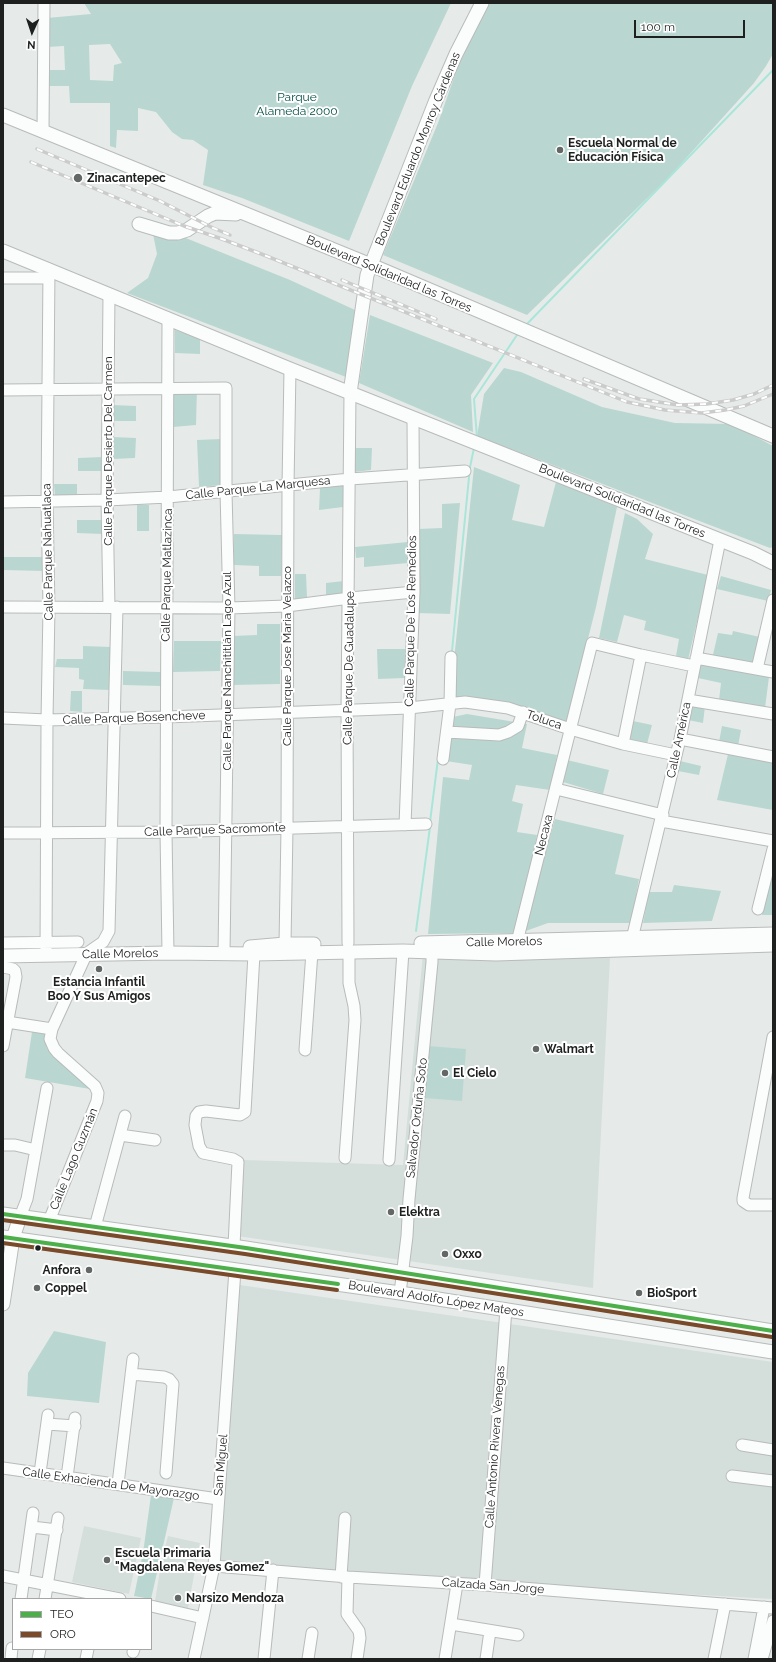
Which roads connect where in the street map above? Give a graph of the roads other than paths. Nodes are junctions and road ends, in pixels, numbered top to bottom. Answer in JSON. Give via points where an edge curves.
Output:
{"nodes":[{"id":1,"x":44,"y":3,"type":"edge"},
{"id":2,"x":482,"y":3,"type":"edge"},
{"id":3,"x":3,"y":115,"type":"edge"},
{"id":4,"x":43,"y":132,"type":"junction"},
{"id":5,"x":248,"y":215,"type":"junction"},
{"id":6,"x":138,"y":224,"type":"dead end"},
{"id":7,"x":377,"y":247,"type":"junction"},
{"id":8,"x":3,"y":251,"type":"edge"},
{"id":9,"x":357,"y":260,"type":"junction"},
{"id":10,"x":371,"y":265,"type":"junction"},
{"id":11,"x":48,"y":274,"type":"junction"},
{"id":12,"x":3,"y":278,"type":"edge"},
{"id":13,"x":109,"y":294,"type":"junction"},
{"id":14,"x":168,"y":318,"type":"junction"},
{"id":15,"x":290,"y":369,"type":"junction"},
{"id":16,"x":168,"y":389,"type":"junction"},
{"id":17,"x":3,"y":390,"type":"edge"},
{"id":18,"x":49,"y":390,"type":"junction"},
{"id":19,"x":108,"y":390,"type":"junction"},
{"id":20,"x":350,"y":393,"type":"junction"},
{"id":21,"x":413,"y":418,"type":"junction"},
{"id":22,"x":773,"y":436,"type":"edge"},
{"id":23,"x":465,"y":471,"type":"dead end"},
{"id":24,"x":413,"y":474,"type":"junction"},
{"id":25,"x":350,"y":479,"type":"junction"},
{"id":26,"x":288,"y":486,"type":"junction"},
{"id":27,"x":226,"y":492,"type":"junction"},
{"id":28,"x":168,"y":497,"type":"junction"},
{"id":29,"x":107,"y":500,"type":"junction"},
{"id":30,"x":47,"y":501,"type":"junction"},
{"id":31,"x":3,"y":502,"type":"edge"},
{"id":32,"x":720,"y":540,"type":"junction"},
{"id":33,"x":753,"y":553,"type":"junction"},
{"id":34,"x":773,"y":556,"type":"edge"},
{"id":35,"x":773,"y":563,"type":"edge"},
{"id":36,"x":414,"y":592,"type":"junction"},
{"id":37,"x":350,"y":598,"type":"junction"},
{"id":38,"x":773,"y":600,"type":"edge"},
{"id":39,"x":287,"y":606,"type":"junction"},
{"id":40,"x":3,"y":607,"type":"edge"},
{"id":41,"x":113,"y":607,"type":"junction"},
{"id":42,"x":166,"y":607,"type":"junction"},
{"id":43,"x":49,"y":608,"type":"junction"},
{"id":44,"x":229,"y":608,"type":"junction"},
{"id":45,"x":641,"y":655,"type":"junction"},
{"id":46,"x":451,"y":657,"type":"dead end"},
{"id":47,"x":695,"y":662,"type":"junction"},
{"id":48,"x":757,"y":669,"type":"junction"},
{"id":49,"x":773,"y":672,"type":"edge"},
{"id":50,"x":688,"y":700,"type":"junction"},
{"id":51,"x":450,"y":704,"type":"junction"},
{"id":52,"x":409,"y":708,"type":"junction"},
{"id":53,"x":347,"y":709,"type":"junction"},
{"id":54,"x":287,"y":712,"type":"junction"},
{"id":55,"x":523,"y":712,"type":"junction"},
{"id":56,"x":773,"y":714,"type":"edge"},
{"id":57,"x":226,"y":715,"type":"junction"},
{"id":58,"x":166,"y":717,"type":"junction"},
{"id":59,"x":3,"y":718,"type":"edge"},
{"id":60,"x":115,"y":718,"type":"junction"},
{"id":61,"x":47,"y":720,"type":"junction"},
{"id":62,"x":570,"y":729,"type":"junction"},
{"id":63,"x":448,"y":732,"type":"junction"},
{"id":64,"x":680,"y":739,"type":"junction"},
{"id":65,"x":623,"y":744,"type":"junction"},
{"id":66,"x":676,"y":755,"type":"junction"},
{"id":67,"x":773,"y":757,"type":"edge"},
{"id":68,"x":443,"y":759,"type":"dead end"},
{"id":69,"x":556,"y":789,"type":"junction"},
{"id":70,"x":662,"y":818,"type":"junction"},
{"id":71,"x":426,"y":824,"type":"dead end"},
{"id":72,"x":405,"y":825,"type":"junction"},
{"id":73,"x":349,"y":827,"type":"junction"},
{"id":74,"x":287,"y":828,"type":"junction"},
{"id":75,"x":226,"y":830,"type":"junction"},
{"id":76,"x":112,"y":832,"type":"junction"},
{"id":77,"x":166,"y":832,"type":"junction"},
{"id":78,"x":3,"y":833,"type":"edge"},
{"id":79,"x":47,"y":834,"type":"junction"},
{"id":80,"x":773,"y":840,"type":"edge"},
{"id":81,"x":773,"y":849,"type":"edge"},
{"id":82,"x":758,"y":909,"type":"dead end"},
{"id":83,"x":773,"y":934,"type":"edge"},
{"id":84,"x":632,"y":939,"type":"junction"},
{"id":85,"x":78,"y":942,"type":"dead end"},
{"id":86,"x":516,"y":942,"type":"junction"},
{"id":87,"x":3,"y":943,"type":"edge"},
{"id":88,"x":284,"y":944,"type":"junction"},
{"id":89,"x":773,"y":945,"type":"edge"},
{"id":90,"x":349,"y":948,"type":"junction"},
{"id":91,"x":432,"y":948,"type":"junction"},
{"id":92,"x":46,"y":949,"type":"junction"},
{"id":93,"x":312,"y":952,"type":"junction"},
{"id":94,"x":403,"y":952,"type":"junction"},
{"id":95,"x":168,"y":953,"type":"junction"},
{"id":96,"x":231,"y":953,"type":"junction"},
{"id":97,"x":254,"y":954,"type":"junction"},
{"id":98,"x":86,"y":955,"type":"junction"},
{"id":99,"x":3,"y":956,"type":"edge"},
{"id":100,"x":3,"y":967,"type":"edge"},
{"id":101,"x":7,"y":1022,"type":"junction"},
{"id":102,"x":52,"y":1028,"type":"junction"},
{"id":103,"x":773,"y":1037,"type":"edge"},
{"id":104,"x":3,"y":1046,"type":"edge"},
{"id":105,"x":305,"y":1050,"type":"dead end"},
{"id":106,"x":47,"y":1088,"type":"dead end"},
{"id":107,"x":125,"y":1116,"type":"dead end"},
{"id":108,"x":120,"y":1135,"type":"junction"},
{"id":109,"x":155,"y":1140,"type":"dead end"},
{"id":110,"x":3,"y":1145,"type":"edge"},
{"id":111,"x":36,"y":1150,"type":"junction"},
{"id":112,"x":346,"y":1158,"type":"dead end"},
{"id":113,"x":389,"y":1160,"type":"dead end"},
{"id":114,"x":773,"y":1205,"type":"edge"},
{"id":115,"x":3,"y":1214,"type":"edge"},
{"id":116,"x":20,"y":1217,"type":"junction"},
{"id":117,"x":49,"y":1221,"type":"junction"},
{"id":118,"x":95,"y":1227,"type":"junction"},
{"id":119,"x":8,"y":1238,"type":"edge"},
{"id":120,"x":234,"y":1246,"type":"junction"},
{"id":121,"x":235,"y":1270,"type":"junction"},
{"id":122,"x":403,"y":1272,"type":"junction"},
{"id":123,"x":400,"y":1293,"type":"junction"},
{"id":124,"x":3,"y":1304,"type":"edge"},
{"id":125,"x":506,"y":1309,"type":"junction"},
{"id":126,"x":773,"y":1331,"type":"edge"},
{"id":127,"x":773,"y":1352,"type":"edge"},
{"id":128,"x":133,"y":1359,"type":"dead end"},
{"id":129,"x":131,"y":1374,"type":"junction"},
{"id":130,"x":742,"y":1445,"type":"dead end"},
{"id":131,"x":773,"y":1450,"type":"edge"},
{"id":132,"x":3,"y":1468,"type":"edge"},
{"id":133,"x":40,"y":1473,"type":"junction"},
{"id":134,"x":166,"y":1473,"type":"dead end"},
{"id":135,"x":732,"y":1476,"type":"dead end"},
{"id":136,"x":67,"y":1477,"type":"junction"},
{"id":137,"x":773,"y":1480,"type":"edge"},
{"id":138,"x":118,"y":1484,"type":"junction"},
{"id":139,"x":218,"y":1499,"type":"junction"},
{"id":140,"x":33,"y":1513,"type":"dead end"},
{"id":141,"x":58,"y":1518,"type":"dead end"},
{"id":142,"x":345,"y":1518,"type":"dead end"},
{"id":143,"x":32,"y":1527,"type":"junction"},
{"id":144,"x":57,"y":1530,"type":"junction"},
{"id":145,"x":214,"y":1566,"type":"junction"},
{"id":146,"x":273,"y":1570,"type":"junction"},
{"id":147,"x":3,"y":1576,"type":"edge"},
{"id":148,"x":345,"y":1577,"type":"junction"},
{"id":149,"x":24,"y":1579,"type":"junction"},
{"id":150,"x":457,"y":1584,"type":"junction"},
{"id":151,"x":48,"y":1585,"type":"junction"},
{"id":152,"x":485,"y":1585,"type":"junction"},
{"id":153,"x":96,"y":1596,"type":"edge"},
{"id":154,"x":21,"y":1598,"type":"edge"},
{"id":155,"x":45,"y":1598,"type":"edge"},
{"id":156,"x":112,"y":1598,"type":"edge"},
{"id":157,"x":725,"y":1604,"type":"junction"},
{"id":158,"x":152,"y":1606,"type":"edge"},
{"id":159,"x":768,"y":1608,"type":"edge"},
{"id":160,"x":203,"y":1618,"type":"junction"},
{"id":161,"x":773,"y":1621,"type":"edge"},
{"id":162,"x":451,"y":1624,"type":"junction"},
{"id":163,"x":490,"y":1631,"type":"junction"},
{"id":164,"x":312,"y":1633,"type":"dead end"},
{"id":165,"x":518,"y":1635,"type":"dead end"},
{"id":166,"x":194,"y":1659,"type":"edge"},
{"id":167,"x":264,"y":1659,"type":"edge"},
{"id":168,"x":308,"y":1659,"type":"edge"},
{"id":169,"x":357,"y":1659,"type":"edge"},
{"id":170,"x":445,"y":1659,"type":"edge"},
{"id":171,"x":486,"y":1659,"type":"edge"},
{"id":172,"x":714,"y":1659,"type":"edge"},
{"id":173,"x":754,"y":1659,"type":"edge"},
{"id":174,"x":762,"y":1659,"type":"edge"}],
"edges":[{"from":1,"to":4,"type":"street"},
{"from":2,"to":7,"type":"main road","name":"Boulevard Eduardo Monroy Cárdenas","via":[[456,54]]},
{"from":3,"to":4,"type":"main road","name":"Boulevard Solidaridad las Torres"},
{"from":4,"to":5,"type":"main road","name":"Boulevard Solidaridad las Torres"},
{"from":5,"to":6,"type":"main road","via":[[215,213],[178,233]]},
{"from":5,"to":9,"type":"main road","name":"Boulevard Solidaridad las Torres"},
{"from":7,"to":9,"type":"main road","via":[[368,256]]},
{"from":7,"to":10,"type":"main road","name":"Boulevard Eduardo Monroy Cárdenas"},
{"from":8,"to":11,"type":"main road","name":"Boulevard Solidaridad las Torres"},
{"from":9,"to":10,"type":"main road","name":"Boulevard Solidaridad las Torres"},
{"from":10,"to":20,"type":"main road","name":"Boulevard Eduardo Monroy Cárdenas","via":[[367,275]]},
{"from":10,"to":22,"type":"main road","name":"Boulevard Solidaridad las Torres"},
{"from":11,"to":12,"type":"street"},
{"from":11,"to":13,"type":"main road","name":"Boulevard Solidaridad las Torres"},
{"from":11,"to":18,"type":"street","name":"Calle Parque Nahuatlaca"},
{"from":13,"to":14,"type":"main road","name":"Boulevard Solidaridad las Torres"},
{"from":13,"to":19,"type":"street","name":"Calle Parque Desierto Del Carmen"},
{"from":14,"to":15,"type":"main road","name":"Boulevard Solidaridad las Torres"},
{"from":14,"to":16,"type":"street","name":"Calle Parque Matlazinca"},
{"from":15,"to":20,"type":"main road","name":"Boulevard Solidaridad las Torres"},
{"from":15,"to":26,"type":"street","name":"Calle Parque Jose Maria Velazco"},
{"from":16,"to":19,"type":"street"},
{"from":16,"to":27,"type":"street","name":"Calle Parque Nanchititlán Lago Azul","via":[[225,387]]},
{"from":16,"to":28,"type":"street","name":"Calle Parque Matlazinca"},
{"from":17,"to":18,"type":"street"},
{"from":18,"to":19,"type":"street"},
{"from":18,"to":30,"type":"street","name":"Calle Parque Nahuatlaca"},
{"from":19,"to":29,"type":"street","name":"Calle Parque Desierto Del Carmen"},
{"from":20,"to":21,"type":"main road","name":"Boulevard Solidaridad las Torres"},
{"from":20,"to":25,"type":"street","name":"Calle Parque De Guadalupe"},
{"from":21,"to":24,"type":"street","name":"Calle Parque De Los Remedios"},
{"from":21,"to":32,"type":"main road","name":"Boulevard Solidaridad las Torres"},
{"from":23,"to":24,"type":"street","name":"Calle Parque La Marquesa"},
{"from":24,"to":25,"type":"street","name":"Calle Parque La Marquesa"},
{"from":24,"to":36,"type":"street","name":"Calle Parque De Los Remedios"},
{"from":25,"to":26,"type":"street","name":"Calle Parque La Marquesa"},
{"from":25,"to":37,"type":"street","name":"Calle Parque De Guadalupe"},
{"from":26,"to":27,"type":"street","name":"Calle Parque La Marquesa"},
{"from":26,"to":39,"type":"street","name":"Calle Parque Jose Maria Velazco"},
{"from":27,"to":28,"type":"street","name":"Calle Parque La Marquesa"},
{"from":27,"to":44,"type":"street","name":"Calle Parque Nanchititlán Lago Azul"},
{"from":28,"to":29,"type":"street","name":"Calle Parque La Marquesa"},
{"from":28,"to":42,"type":"street","name":"Calle Parque Matlazinca"},
{"from":29,"to":30,"type":"street","name":"Calle Parque La Marquesa"},
{"from":29,"to":41,"type":"street","name":"Calle Parque Desierto Del Carmen"},
{"from":30,"to":31,"type":"street","name":"Calle Parque La Marquesa"},
{"from":30,"to":43,"type":"street","name":"Calle Parque Nahuatlaca"},
{"from":32,"to":33,"type":"main road","name":"Boulevard Solidaridad las Torres"},
{"from":32,"to":47,"type":"street","name":"Calle América"},
{"from":33,"to":34,"type":"main road"},
{"from":33,"to":35,"type":"main road","name":"Boulevard Solidaridad las Torres"},
{"from":36,"to":37,"type":"street"},
{"from":36,"to":52,"type":"street","name":"Calle Parque De Los Remedios"},
{"from":37,"to":39,"type":"street"},
{"from":37,"to":53,"type":"street","name":"Calle Parque De Guadalupe"},
{"from":38,"to":48,"type":"street"},
{"from":39,"to":44,"type":"street"},
{"from":39,"to":54,"type":"street","name":"Calle Parque Jose Maria Velazco"},
{"from":40,"to":43,"type":"street"},
{"from":41,"to":42,"type":"street"},
{"from":41,"to":43,"type":"street"},
{"from":41,"to":60,"type":"street","name":"Calle Parque Desierto Del Carmen"},
{"from":42,"to":44,"type":"street"},
{"from":42,"to":58,"type":"street","name":"Calle Parque Matlazinca"},
{"from":43,"to":61,"type":"street","name":"Calle Parque Nahuatlaca"},
{"from":44,"to":57,"type":"street","name":"Calle Parque Nanchititlán Lago Azul"},
{"from":45,"to":47,"type":"street"},
{"from":45,"to":62,"type":"street","name":"Necaxa","via":[[592,643]]},
{"from":45,"to":65,"type":"street"},
{"from":46,"to":51,"type":"street"},
{"from":47,"to":48,"type":"street"},
{"from":47,"to":50,"type":"street","name":"Calle América"},
{"from":48,"to":49,"type":"street"},
{"from":50,"to":56,"type":"street"},
{"from":50,"to":64,"type":"street","name":"Calle América"},
{"from":51,"to":52,"type":"street","name":"Toluca"},
{"from":51,"to":55,"type":"street","name":"Toluca","via":[[488,704]]},
{"from":51,"to":63,"type":"street"},
{"from":52,"to":53,"type":"street","name":"Calle Parque Bosencheve"},
{"from":52,"to":72,"type":"street","name":"Calle Parque De Los Remedios"},
{"from":53,"to":54,"type":"street","name":"Calle Parque Bosencheve"},
{"from":53,"to":73,"type":"street","name":"Calle Parque De Guadalupe"},
{"from":54,"to":57,"type":"street","name":"Calle Parque Bosencheve"},
{"from":54,"to":74,"type":"street","name":"Calle Parque Jose Maria Velazco"},
{"from":55,"to":62,"type":"street","name":"Toluca"},
{"from":55,"to":63,"type":"street","via":[[518,726],[508,732]]},
{"from":57,"to":58,"type":"street","name":"Calle Parque Bosencheve"},
{"from":57,"to":75,"type":"street","name":"Calle Parque Nanchititlán Lago Azul"},
{"from":58,"to":60,"type":"street","name":"Calle Parque Bosencheve"},
{"from":58,"to":77,"type":"street","name":"Calle Parque Matlazinca"},
{"from":59,"to":61,"type":"street","name":"Calle Parque Bosencheve"},
{"from":60,"to":61,"type":"street","name":"Calle Parque Bosencheve"},
{"from":60,"to":76,"type":"street","name":"Calle Parque Desierto Del Carmen"},
{"from":61,"to":79,"type":"street","name":"Calle Parque Nahuatlaca"},
{"from":62,"to":65,"type":"street","name":"Toluca"},
{"from":62,"to":69,"type":"street","name":"Necaxa"},
{"from":63,"to":68,"type":"street"},
{"from":64,"to":66,"type":"street","name":"Calle América"},
{"from":64,"to":67,"type":"street"},
{"from":65,"to":66,"type":"street","name":"Toluca"},
{"from":66,"to":70,"type":"street","name":"Calle América"},
{"from":69,"to":70,"type":"street"},
{"from":69,"to":86,"type":"street","name":"Necaxa"},
{"from":70,"to":80,"type":"street"},
{"from":70,"to":84,"type":"street","name":"Calle América"},
{"from":71,"to":72,"type":"street","name":"Calle Parque Sacromonte"},
{"from":72,"to":73,"type":"street","name":"Calle Parque Sacromonte"},
{"from":73,"to":74,"type":"street","name":"Calle Parque Sacromonte"},
{"from":73,"to":90,"type":"street","name":"Calle Parque De Guadalupe"},
{"from":74,"to":75,"type":"street","name":"Calle Parque Sacromonte"},
{"from":74,"to":88,"type":"street","name":"Calle Parque Jose Maria Velazco"},
{"from":75,"to":77,"type":"street","name":"Calle Parque Sacromonte"},
{"from":75,"to":96,"type":"street","name":"Calle Parque Nanchititlán Lago Azul"},
{"from":76,"to":77,"type":"street","name":"Calle Parque Sacromonte"},
{"from":76,"to":79,"type":"street","name":"Calle Parque Sacromonte"},
{"from":76,"to":98,"type":"street","name":"Calle Parque Desierto Del Carmen","via":[[109,931],[103,942]]},
{"from":77,"to":95,"type":"street","name":"Calle Parque Matlazinca"},
{"from":78,"to":79,"type":"street","name":"Calle Parque Sacromonte"},
{"from":79,"to":92,"type":"street","name":"Calle Parque Nahuatlaca"},
{"from":81,"to":82,"type":"street"},
{"from":83,"to":84,"type":"main road","name":"Calle Morelos"},
{"from":84,"to":86,"type":"main road","name":"Calle Morelos"},
{"from":85,"to":92,"type":"street"},
{"from":86,"to":91,"type":"main road","name":"Calle Morelos"},
{"from":87,"to":92,"type":"street"},
{"from":88,"to":90,"type":"main road","name":"Calle Morelos"},
{"from":88,"to":96,"type":"main road","name":"Calle Morelos","via":[[254,946]]},
{"from":89,"to":91,"type":"main road","name":"Calle Morelos","via":[[496,954]]},
{"from":90,"to":91,"type":"main road","name":"Calle Morelos"},
{"from":90,"to":93,"type":"main road","name":"Calle Morelos"},
{"from":90,"to":94,"type":"main road","name":"Calle Morelos"},
{"from":90,"to":112,"type":"street","name":"Calle Parque De Guadalupe","via":[[349,983],[355,1020]]},
{"from":91,"to":94,"type":"main road","name":"Calle Morelos"},
{"from":91,"to":122,"type":"street","name":"Salvador Orduña Soto"},
{"from":92,"to":98,"type":"main road","name":"Calle Morelos"},
{"from":92,"to":99,"type":"main road","name":"Calle Morelos"},
{"from":93,"to":97,"type":"main road","name":"Calle Morelos"},
{"from":93,"to":105,"type":"street"},
{"from":94,"to":113,"type":"street"},
{"from":95,"to":96,"type":"main road","name":"Calle Morelos"},
{"from":95,"to":98,"type":"main road","name":"Calle Morelos"},
{"from":96,"to":97,"type":"main road","name":"Calle Morelos"},
{"from":97,"to":120,"type":"street","via":[[246,1112],[240,1115],[206,1111],[197,1114],[196,1121],[199,1146],[203,1153],[238,1162]]},
{"from":98,"to":102,"type":"street","name":"Calle Lago Guzmán"},
{"from":100,"to":101,"type":"street","via":[[13,969],[16,977]]},
{"from":101,"to":102,"type":"street"},
{"from":101,"to":104,"type":"street"},
{"from":102,"to":117,"type":"street","name":"Calle Lago Guzmán","via":[[50,1039],[54,1048],[94,1086],[98,1093],[97,1102]]},
{"from":103,"to":114,"type":"street","via":[[743,1198],[748,1205]]},
{"from":106,"to":111,"type":"street"},
{"from":107,"to":108,"type":"street"},
{"from":108,"to":109,"type":"street"},
{"from":108,"to":118,"type":"street"},
{"from":110,"to":111,"type":"street"},
{"from":111,"to":116,"type":"street","via":[[27,1200]]},
{"from":115,"to":116,"type":"main road","name":"Boulevard Adolfo López Mateos"},
{"from":116,"to":117,"type":"main road","name":"Boulevard Adolfo López Mateos"},
{"from":116,"to":119,"type":"main road"},
{"from":117,"to":118,"type":"main road","name":"Boulevard Adolfo López Mateos"},
{"from":118,"to":120,"type":"main road","name":"Boulevard Adolfo López Mateos"},
{"from":119,"to":121,"type":"main road","name":"Boulevard Adolfo López Mateos"},
{"from":119,"to":124,"type":"main road"},
{"from":120,"to":122,"type":"main road","name":"Boulevard Adolfo López Mateos"},
{"from":121,"to":123,"type":"main road","name":"Boulevard Adolfo López Mateos"},
{"from":121,"to":139,"type":"street","name":"San Miguel"},
{"from":122,"to":123,"type":"street","name":"Salvador Orduña Soto"},
{"from":122,"to":126,"type":"main road","name":"Boulevard Adolfo López Mateos"},
{"from":123,"to":125,"type":"main road","name":"Boulevard Adolfo López Mateos"},
{"from":125,"to":127,"type":"main road","name":"Boulevard Adolfo López Mateos"},
{"from":125,"to":152,"type":"street","name":"Calle Antonio Rivera Venegas"},
{"from":128,"to":129,"type":"street"},
{"from":129,"to":134,"type":"street","via":[[164,1377],[173,1384]]},
{"from":129,"to":138,"type":"street"},
{"from":130,"to":131,"type":"street"},
{"from":132,"to":133,"type":"street","name":"Calle Exhacienda De Mayorazgo"},
{"from":133,"to":136,"type":"street","name":"Calle Exhacienda De Mayorazgo"},
{"from":133,"to":136,"type":"street","via":[[47,1419],[75,1422]]},
{"from":135,"to":137,"type":"street"},
{"from":136,"to":138,"type":"street","name":"Calle Exhacienda De Mayorazgo"},
{"from":138,"to":139,"type":"street","name":"Calle Exhacienda De Mayorazgo"},
{"from":139,"to":145,"type":"street","name":"San Miguel"},
{"from":140,"to":143,"type":"street"},
{"from":141,"to":144,"type":"street"},
{"from":142,"to":148,"type":"street"},
{"from":143,"to":144,"type":"street"},
{"from":143,"to":149,"type":"street"},
{"from":144,"to":151,"type":"street"},
{"from":145,"to":146,"type":"street","name":"Calzada San Jorge"},
{"from":145,"to":160,"type":"street","name":"San Miguel"},
{"from":146,"to":148,"type":"street","name":"Calzada San Jorge"},
{"from":146,"to":167,"type":"street"},
{"from":147,"to":149,"type":"street"},
{"from":148,"to":150,"type":"street","name":"Calzada San Jorge"},
{"from":148,"to":169,"type":"street","via":[[347,1614],[359,1631]]},
{"from":149,"to":151,"type":"street"},
{"from":149,"to":154,"type":"street"},
{"from":150,"to":152,"type":"street","name":"Calzada San Jorge"},
{"from":150,"to":162,"type":"street"},
{"from":151,"to":153,"type":"street"},
{"from":151,"to":155,"type":"street"},
{"from":152,"to":157,"type":"street","name":"Calzada San Jorge"},
{"from":153,"to":156,"type":"street"},
{"from":157,"to":159,"type":"street","name":"Calzada San Jorge"},
{"from":157,"to":172,"type":"street"},
{"from":158,"to":160,"type":"street"},
{"from":159,"to":173,"type":"street"},
{"from":160,"to":166,"type":"street","name":"San Miguel"},
{"from":161,"to":174,"type":"street"},
{"from":162,"to":163,"type":"street"},
{"from":162,"to":170,"type":"street"},
{"from":163,"to":165,"type":"street"},
{"from":163,"to":171,"type":"street"},
{"from":164,"to":168,"type":"street"}]}
